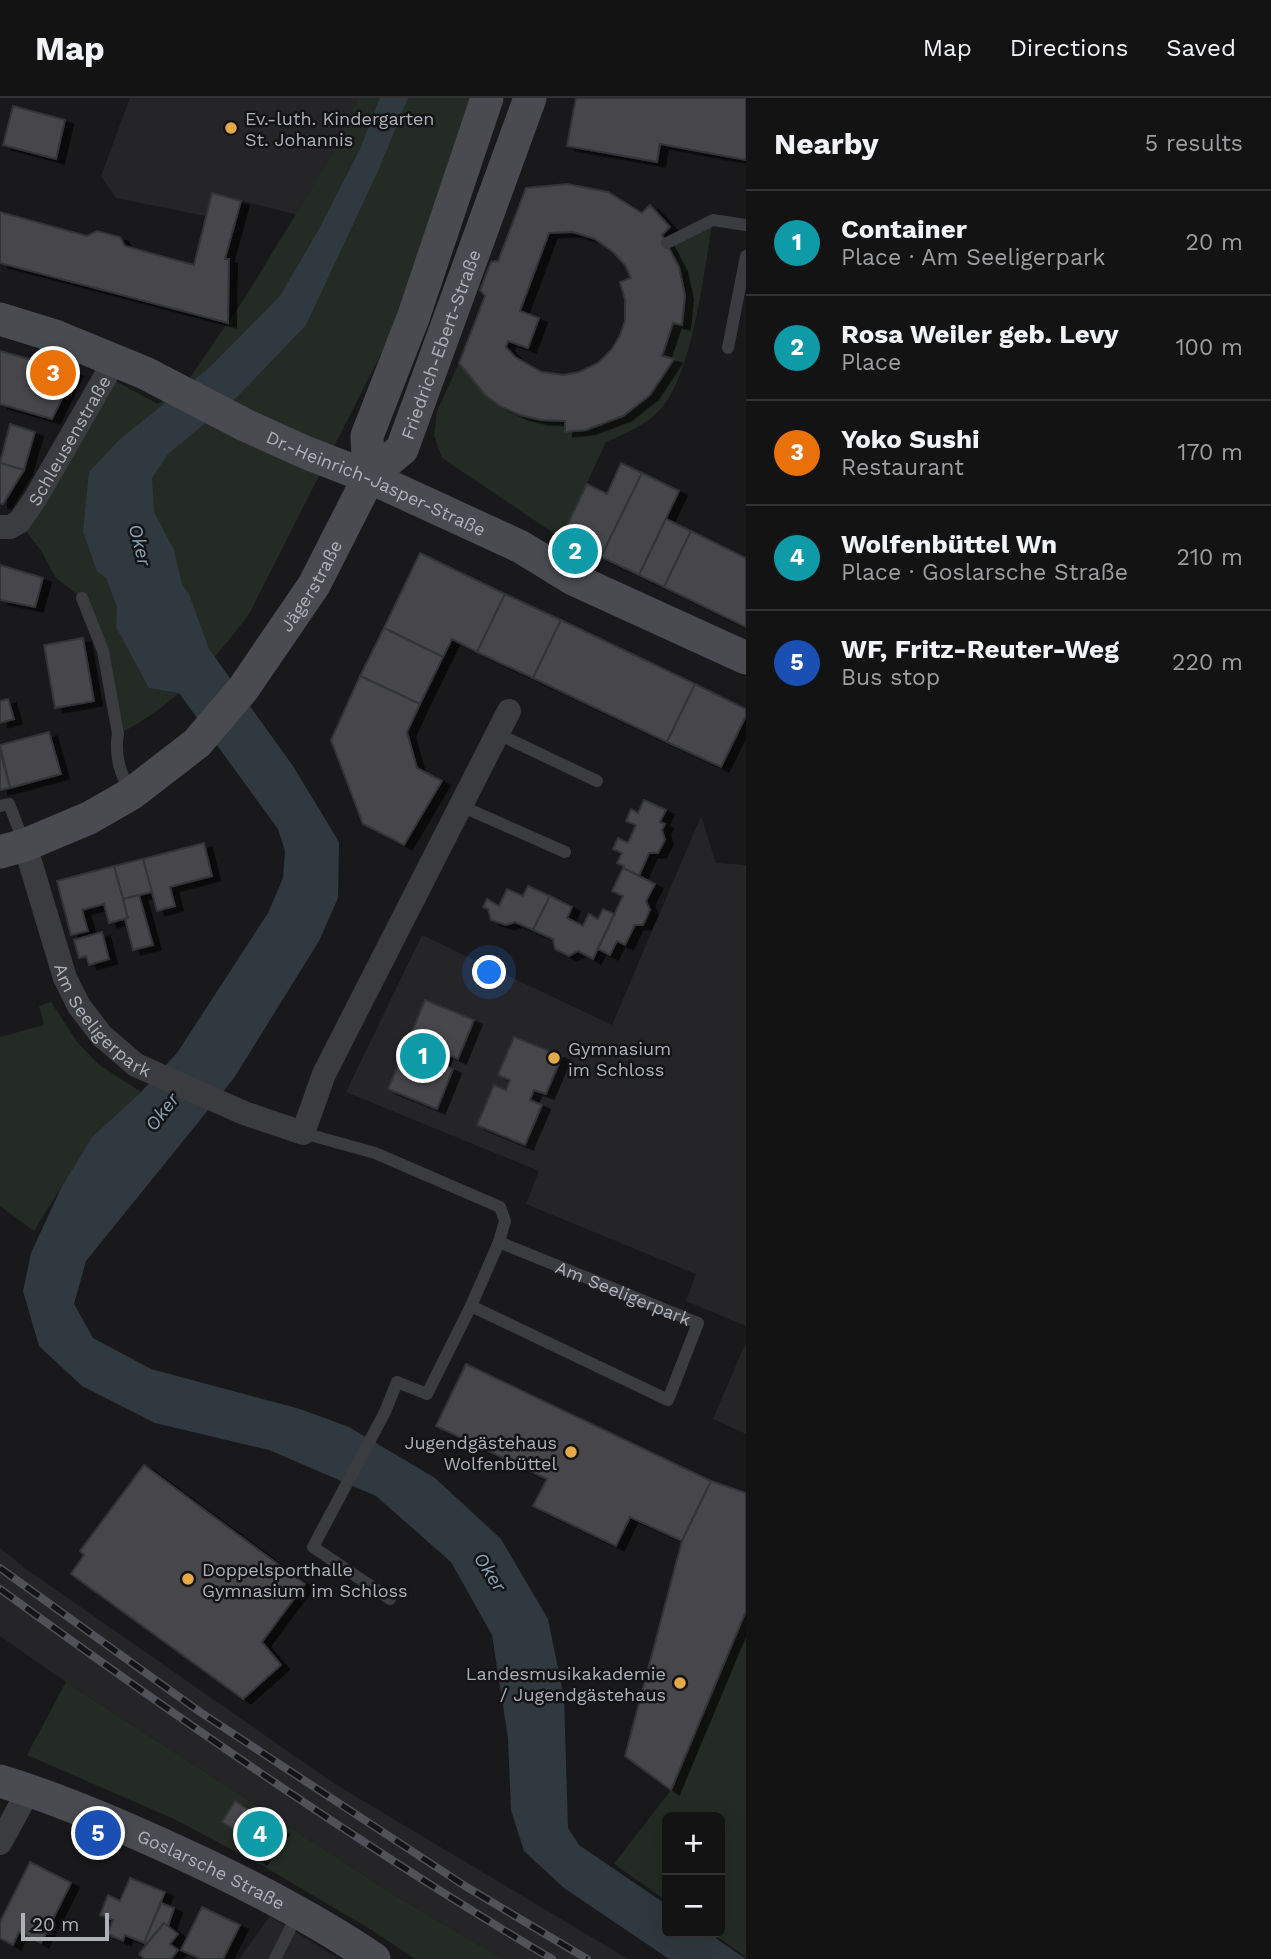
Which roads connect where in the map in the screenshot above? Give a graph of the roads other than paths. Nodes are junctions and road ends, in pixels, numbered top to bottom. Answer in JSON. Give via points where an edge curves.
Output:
{"nodes":[{"id":1,"x":487,"y":98,"type":"edge"},
{"id":2,"x":530,"y":98,"type":"edge"},
{"id":3,"x":746,"y":225,"type":"edge"},
{"id":4,"x":667,"y":243,"type":"dead end"},
{"id":5,"x":746,"y":256,"type":"edge"},
{"id":6,"x":0,"y":320,"type":"edge"},
{"id":7,"x":729,"y":348,"type":"dead end"},
{"id":8,"x":115,"y":360,"type":"junction"},
{"id":9,"x":369,"y":477,"type":"junction"},
{"id":10,"x":10,"y":524,"type":"edge"},
{"id":11,"x":82,"y":598,"type":"dead end"},
{"id":12,"x":746,"y":658,"type":"edge"},
{"id":13,"x":509,"y":711,"type":"dead end"},
{"id":14,"x":498,"y":734,"type":"junction"},
{"id":15,"x":597,"y":782,"type":"dead end"},
{"id":16,"x":131,"y":794,"type":"junction"},
{"id":17,"x":0,"y":806,"type":"edge"},
{"id":18,"x":461,"y":806,"type":"junction"},
{"id":19,"x":13,"y":849,"type":"edge"},
{"id":20,"x":565,"y":852,"type":"dead end"},
{"id":21,"x":303,"y":1133,"type":"junction"},
{"id":22,"x":499,"y":1242,"type":"junction"},
{"id":23,"x":471,"y":1306,"type":"junction"},
{"id":24,"x":390,"y":1599,"type":"dead end"},
{"id":25,"x":14,"y":1785,"type":"edge"},
{"id":26,"x":0,"y":1843,"type":"edge"},
{"id":27,"x":298,"y":1912,"type":"junction"},
{"id":28,"x":275,"y":1959,"type":"edge"},
{"id":29,"x":374,"y":1959,"type":"edge"}],
"edges":[{"from":1,"to":9,"type":"main road","name":"Friedrich-Ebert-Straße","via":[[413,318],[367,436]]},
{"from":2,"to":9,"type":"main road","name":"Friedrich-Ebert-Straße","via":[[402,449]]},
{"from":3,"to":4,"type":"lane","via":[[713,220]]},
{"from":5,"to":7,"type":"lane"},
{"from":6,"to":8,"type":"main road","name":"Dr.-Heinrich-Jasper-Straße"},
{"from":8,"to":9,"type":"main road","name":"Dr.-Heinrich-Jasper-Straße","via":[[246,425]]},
{"from":8,"to":10,"type":"street","name":"Schleusenstraße","via":[[35,499]]},
{"from":9,"to":12,"type":"main road","name":"Dr.-Heinrich-Jasper-Straße","via":[[521,547],[573,579]]},
{"from":9,"to":16,"type":"main road","name":"Jägerstraße","via":[[314,585],[243,689],[197,743]]},
{"from":11,"to":16,"type":"lane","via":[[103,651],[118,734],[118,768]]},
{"from":13,"to":14,"type":"street"},
{"from":14,"to":15,"type":"lane"},
{"from":14,"to":18,"type":"street"},
{"from":16,"to":19,"type":"main road","via":[[89,818]]},
{"from":17,"to":19,"type":"lane","via":[[9,804]]},
{"from":18,"to":20,"type":"lane"},
{"from":18,"to":21,"type":"street","via":[[324,1074]]},
{"from":19,"to":21,"type":"street","name":"Am Seeligerpark","via":[[79,1006],[117,1051],[136,1065],[244,1113]]},
{"from":21,"to":22,"type":"lane","name":"Am Seeligerpark","via":[[375,1153],[500,1206],[505,1222]]},
{"from":22,"to":23,"type":"lane"},
{"from":22,"to":23,"type":"lane","name":"Am Seeligerpark","via":[[698,1323],[668,1400]]},
{"from":23,"to":24,"type":"lane","via":[[427,1394],[397,1382],[313,1546]]},
{"from":25,"to":26,"type":"street"},
{"from":25,"to":27,"type":"main road","name":"Goslarsche Straße","via":[[104,1818]]},
{"from":27,"to":28,"type":"lane"},
{"from":27,"to":29,"type":"main road","name":"Goslarsche Straße"}]}
